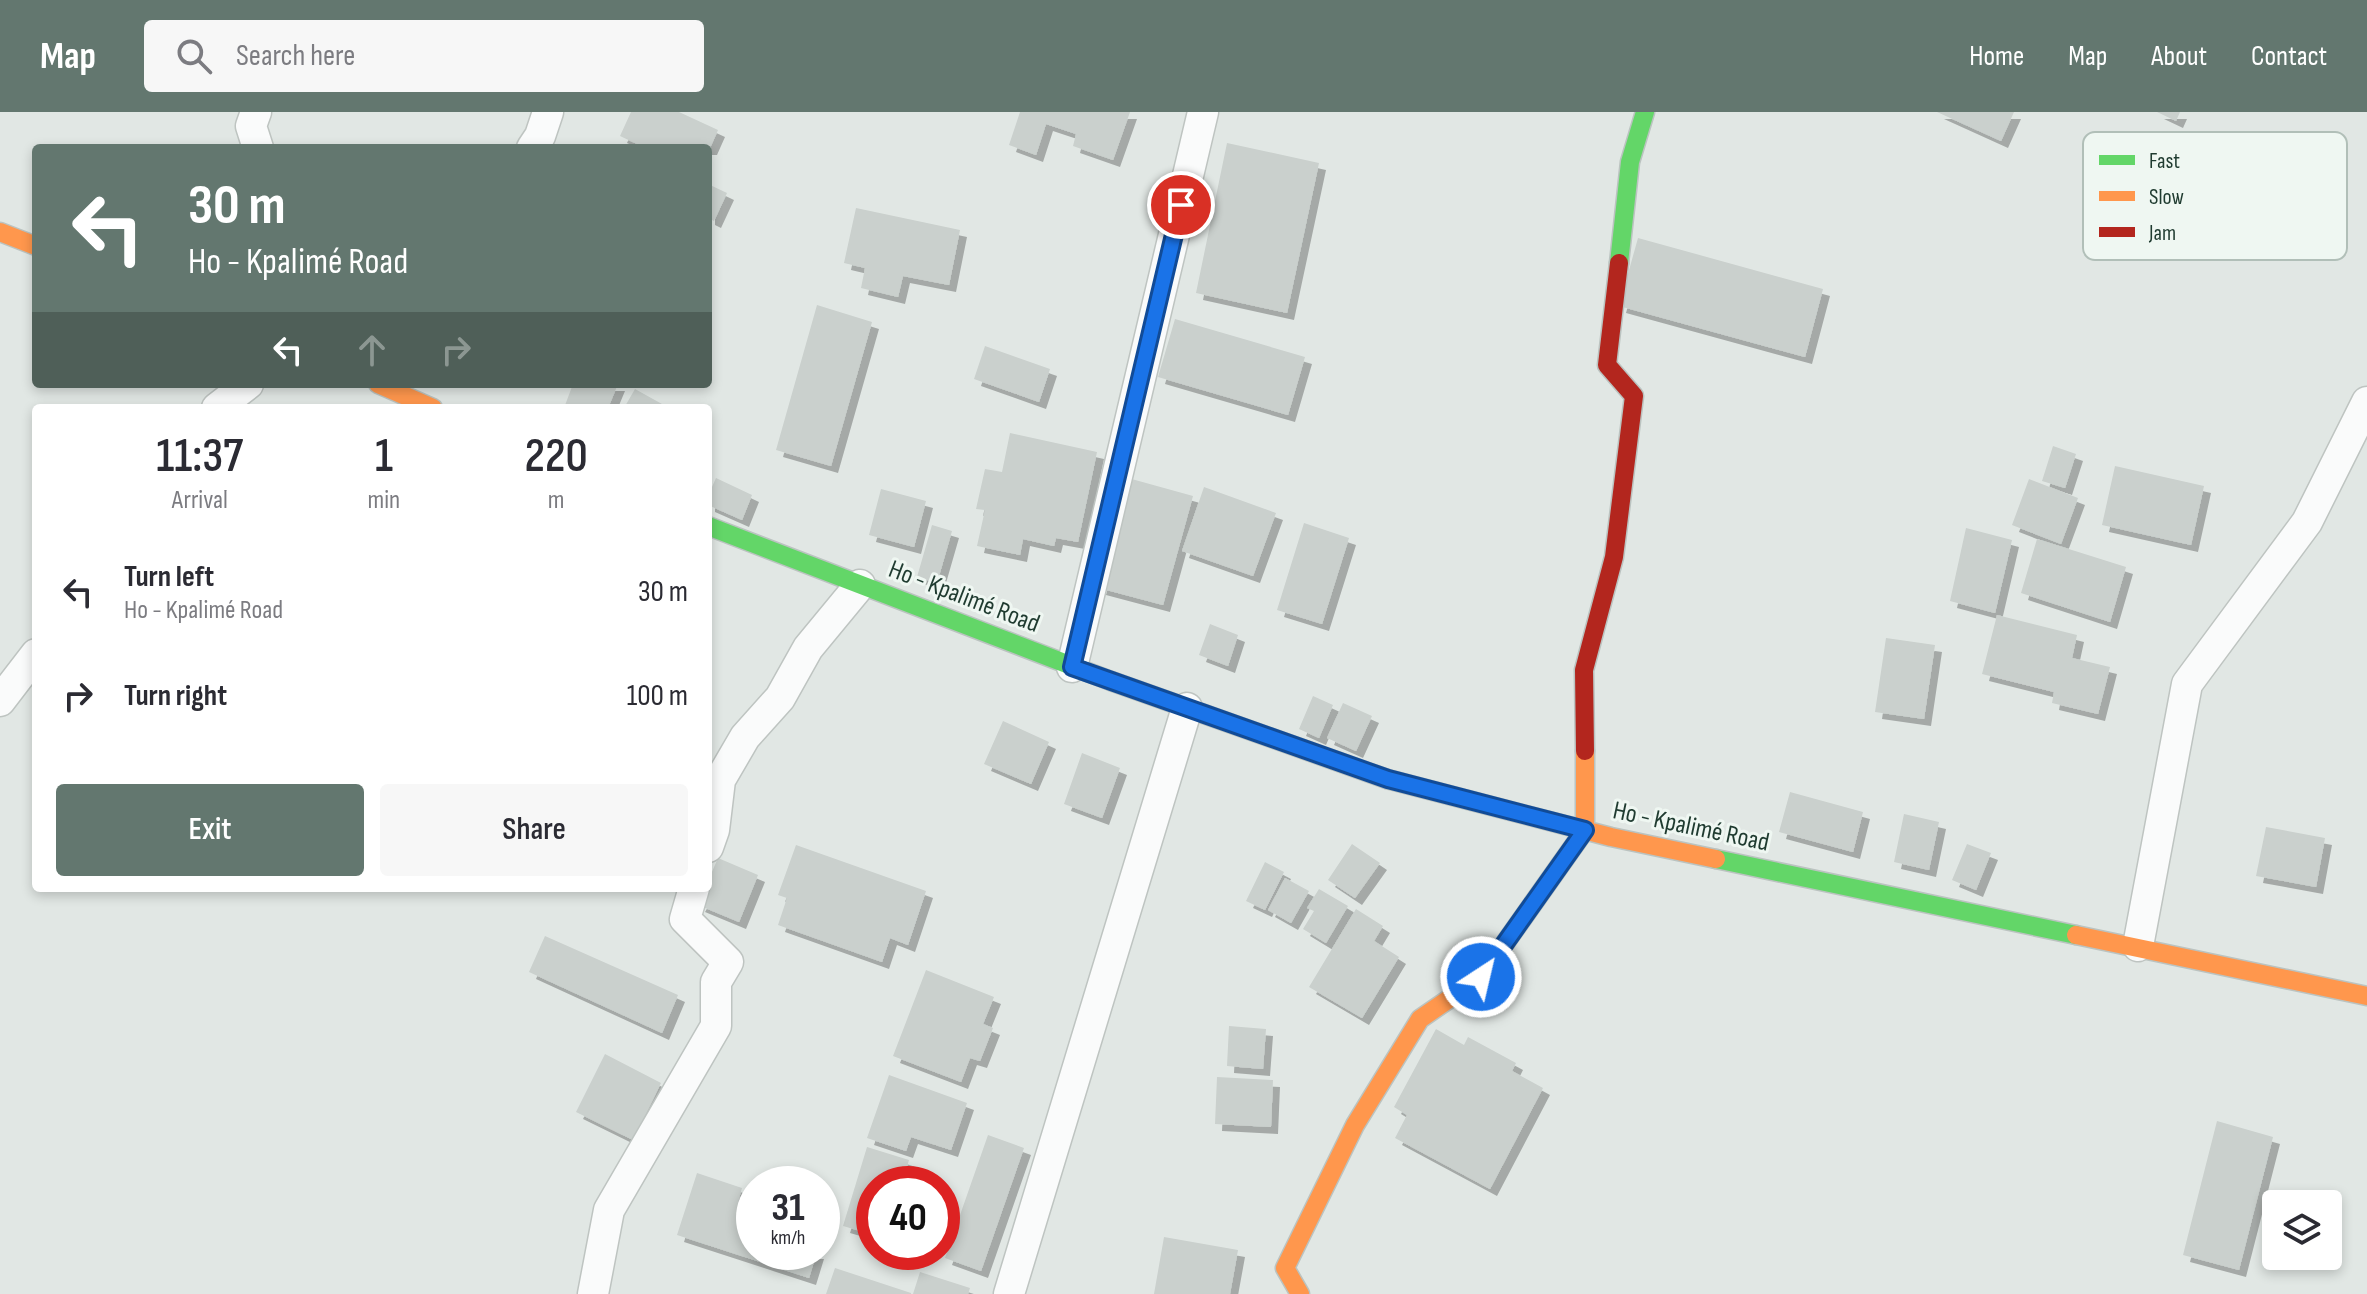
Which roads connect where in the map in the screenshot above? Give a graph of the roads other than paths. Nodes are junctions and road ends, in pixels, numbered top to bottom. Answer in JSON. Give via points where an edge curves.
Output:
{"nodes":[{"id":1,"x":256,"y":112,"type":"edge"},
{"id":2,"x":548,"y":112,"type":"edge"},
{"id":3,"x":1203,"y":112,"type":"edge"},
{"id":4,"x":1645,"y":112,"type":"edge"},
{"id":5,"x":257,"y":144,"type":"edge"},
{"id":6,"x":535,"y":144,"type":"edge"},
{"id":7,"x":0,"y":232,"type":"edge"},
{"id":8,"x":32,"y":244,"type":"edge"},
{"id":9,"x":243,"y":388,"type":"edge"},
{"id":10,"x":388,"y":388,"type":"edge"},
{"id":11,"x":2367,"y":402,"type":"edge"},
{"id":12,"x":222,"y":404,"type":"edge"},
{"id":13,"x":426,"y":404,"type":"edge"},
{"id":14,"x":712,"y":528,"type":"edge"},
{"id":15,"x":860,"y":585,"type":"junction"},
{"id":16,"x":32,"y":659,"type":"edge"},
{"id":17,"x":1072,"y":667,"type":"junction"},
{"id":18,"x":0,"y":701,"type":"edge"},
{"id":19,"x":1187,"y":708,"type":"junction"},
{"id":20,"x":1585,"y":830,"type":"junction"},
{"id":21,"x":712,"y":836,"type":"edge"},
{"id":22,"x":693,"y":892,"type":"edge"},
{"id":23,"x":2138,"y":946,"type":"junction"},
{"id":24,"x":2367,"y":996,"type":"edge"},
{"id":25,"x":593,"y":1294,"type":"edge"},
{"id":26,"x":1009,"y":1294,"type":"edge"},
{"id":27,"x":1300,"y":1294,"type":"edge"}],
"edges":[{"from":1,"to":5,"type":"street","via":[[251,126]]},
{"from":2,"to":6,"type":"street"},
{"from":3,"to":17,"type":"street"},
{"from":4,"to":20,"type":"main road","via":[[1630,162],[1607,365],[1634,396],[1614,557],[1584,670]]},
{"from":7,"to":8,"type":"main road"},
{"from":9,"to":12,"type":"street"},
{"from":10,"to":13,"type":"main road"},
{"from":11,"to":23,"type":"street","via":[[2307,522],[2187,684]]},
{"from":14,"to":15,"type":"main road","name":"Ho - Kpalimé Road"},
{"from":15,"to":17,"type":"main road","name":"Ho - Kpalimé Road"},
{"from":15,"to":21,"type":"street","via":[[808,648],[780,698],[745,737],[720,780]]},
{"from":16,"to":18,"type":"street"},
{"from":17,"to":19,"type":"main road","name":"Ho - Kpalimé Road"},
{"from":19,"to":20,"type":"main road","name":"Ho - Kpalimé Road","via":[[1388,779]]},
{"from":19,"to":26,"type":"street"},
{"from":20,"to":23,"type":"main road","name":"Ho - Kpalimé Road"},
{"from":20,"to":27,"type":"main road","via":[[1481,977],[1420,1019],[1355,1125],[1285,1268]]},
{"from":22,"to":25,"type":"street","via":[[685,919],[728,962],[716,982],[716,1026],[609,1210]]},
{"from":23,"to":24,"type":"main road","name":"Ho - Kpalimé Road"}]}
